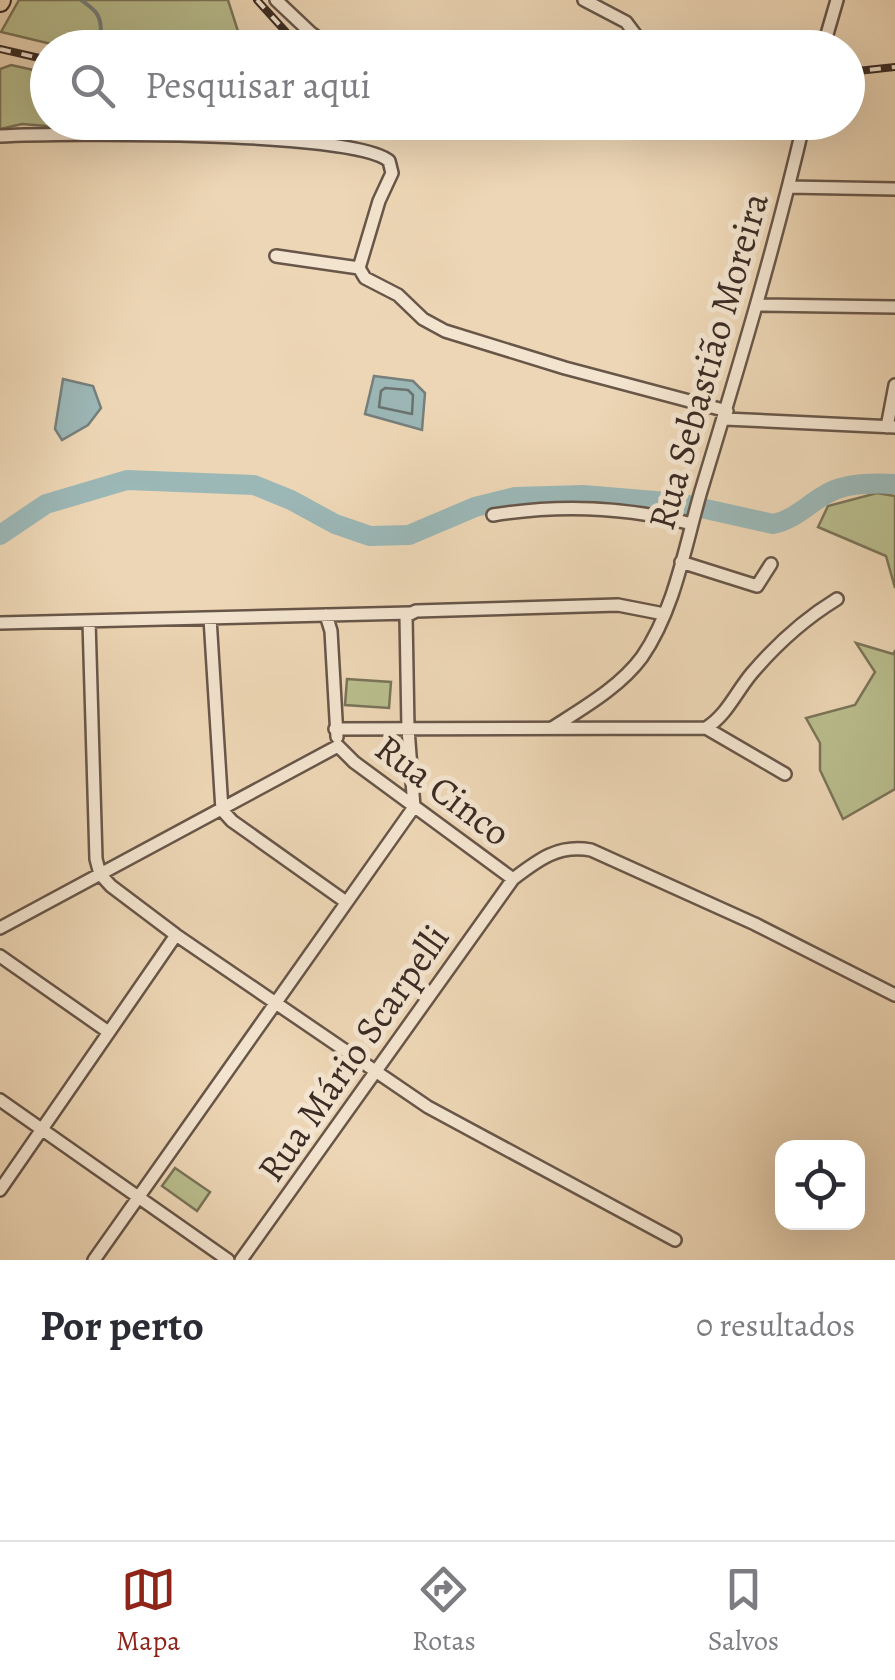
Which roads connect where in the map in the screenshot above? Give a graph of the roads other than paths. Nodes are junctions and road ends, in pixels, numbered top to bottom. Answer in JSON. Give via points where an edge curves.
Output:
{"nodes":[{"id":1,"x":276,"y":0,"type":"edge"},
{"id":2,"x":584,"y":0,"type":"edge"},
{"id":3,"x":837,"y":0,"type":"edge"},
{"id":4,"x":306,"y":30,"type":"edge"},
{"id":5,"x":632,"y":30,"type":"edge"},
{"id":6,"x":828,"y":30,"type":"edge"},
{"id":7,"x":0,"y":136,"type":"edge"},
{"id":8,"x":30,"y":136,"type":"edge"},
{"id":9,"x":263,"y":140,"type":"edge"},
{"id":10,"x":800,"y":140,"type":"edge"},
{"id":11,"x":789,"y":188,"type":"junction"},
{"id":12,"x":895,"y":189,"type":"edge"},
{"id":13,"x":276,"y":256,"type":"dead end"},
{"id":14,"x":359,"y":268,"type":"junction"},
{"id":15,"x":758,"y":305,"type":"junction"},
{"id":16,"x":895,"y":308,"type":"edge"},
{"id":17,"x":895,"y":385,"type":"edge"},
{"id":18,"x":726,"y":415,"type":"junction"},
{"id":19,"x":891,"y":426,"type":"edge"},
{"id":20,"x":493,"y":515,"type":"dead end"},
{"id":21,"x":694,"y":518,"type":"junction"},
{"id":22,"x":682,"y":562,"type":"junction"},
{"id":23,"x":771,"y":564,"type":"dead end"},
{"id":24,"x":837,"y":599,"type":"dead end"},
{"id":25,"x":664,"y":614,"type":"junction"},
{"id":26,"x":326,"y":615,"type":"junction"},
{"id":27,"x":407,"y":617,"type":"junction"},
{"id":28,"x":210,"y":618,"type":"junction"},
{"id":29,"x":89,"y":622,"type":"junction"},
{"id":30,"x":0,"y":623,"type":"edge"},
{"id":31,"x":552,"y":728,"type":"junction"},
{"id":32,"x":706,"y":728,"type":"junction"},
{"id":33,"x":408,"y":729,"type":"junction"},
{"id":34,"x":335,"y":730,"type":"junction"},
{"id":35,"x":338,"y":746,"type":"junction"},
{"id":36,"x":786,"y":774,"type":"dead end"},
{"id":37,"x":414,"y":806,"type":"junction"},
{"id":38,"x":222,"y":810,"type":"junction"},
{"id":39,"x":100,"y":874,"type":"junction"},
{"id":40,"x":513,"y":880,"type":"junction"},
{"id":41,"x":346,"y":902,"type":"junction"},
{"id":42,"x":0,"y":928,"type":"edge"},
{"id":43,"x":176,"y":934,"type":"junction"},
{"id":44,"x":0,"y":956,"type":"edge"},
{"id":45,"x":895,"y":995,"type":"edge"},
{"id":46,"x":277,"y":1002,"type":"junction"},
{"id":47,"x":108,"y":1031,"type":"junction"},
{"id":48,"x":377,"y":1072,"type":"junction"},
{"id":49,"x":0,"y":1100,"type":"edge"},
{"id":50,"x":42,"y":1129,"type":"junction"},
{"id":51,"x":0,"y":1190,"type":"edge"},
{"id":52,"x":138,"y":1198,"type":"junction"},
{"id":53,"x":675,"y":1240,"type":"dead end"},
{"id":54,"x":94,"y":1260,"type":"edge"},
{"id":55,"x":228,"y":1260,"type":"edge"},
{"id":56,"x":241,"y":1260,"type":"edge"}],
"edges":[{"from":1,"to":4,"type":"street"},
{"from":2,"to":5,"type":"street"},
{"from":3,"to":6,"type":"street"},
{"from":7,"to":8,"type":"street"},
{"from":9,"to":14,"type":"street","via":[[378,154],[389,161],[392,173]]},
{"from":10,"to":11,"type":"street","name":"Rua Sebastião Moreira"},
{"from":11,"to":12,"type":"street"},
{"from":11,"to":15,"type":"street","name":"Rua Sebastião Moreira"},
{"from":13,"to":14,"type":"street"},
{"from":14,"to":18,"type":"street","via":[[364,278],[445,331]]},
{"from":15,"to":16,"type":"street"},
{"from":15,"to":18,"type":"street","name":"Rua Sebastião Moreira"},
{"from":17,"to":19,"type":"street"},
{"from":18,"to":19,"type":"street"},
{"from":18,"to":21,"type":"street","name":"Rua Sebastião Moreira"},
{"from":20,"to":21,"type":"street","via":[[596,509]]},
{"from":21,"to":22,"type":"street","name":"Rua Sebastião Moreira"},
{"from":22,"to":23,"type":"street","via":[[756,586]]},
{"from":22,"to":25,"type":"street","name":"Rua Sebastião Moreira"},
{"from":24,"to":32,"type":"street","via":[[774,651]]},
{"from":25,"to":27,"type":"street","via":[[618,606]]},
{"from":25,"to":31,"type":"street","name":"Rua Sebastião Moreira","via":[[626,674]]},
{"from":26,"to":27,"type":"street"},
{"from":26,"to":28,"type":"street"},
{"from":26,"to":34,"type":"street"},
{"from":27,"to":33,"type":"street"},
{"from":28,"to":29,"type":"street"},
{"from":28,"to":38,"type":"street"},
{"from":29,"to":30,"type":"street"},
{"from":29,"to":39,"type":"street"},
{"from":31,"to":32,"type":"street"},
{"from":31,"to":33,"type":"street"},
{"from":32,"to":36,"type":"street"},
{"from":33,"to":34,"type":"street"},
{"from":33,"to":37,"type":"street"},
{"from":34,"to":35,"type":"street"},
{"from":35,"to":37,"type":"street","name":"Rua Cinco"},
{"from":35,"to":38,"type":"street"},
{"from":37,"to":40,"type":"street","name":"Rua Cinco"},
{"from":37,"to":41,"type":"street"},
{"from":38,"to":39,"type":"street"},
{"from":38,"to":41,"type":"street"},
{"from":39,"to":42,"type":"street"},
{"from":39,"to":43,"type":"street"},
{"from":40,"to":45,"type":"street","via":[[557,850],[591,850]]},
{"from":40,"to":48,"type":"street","name":"Rua Mário Scarpelli"},
{"from":41,"to":46,"type":"street"},
{"from":43,"to":46,"type":"street"},
{"from":43,"to":47,"type":"street"},
{"from":44,"to":47,"type":"street"},
{"from":46,"to":48,"type":"street"},
{"from":46,"to":52,"type":"street"},
{"from":47,"to":50,"type":"street"},
{"from":48,"to":53,"type":"street","via":[[428,1108]]},
{"from":48,"to":56,"type":"street","name":"Rua Mário Scarpelli"},
{"from":49,"to":50,"type":"street"},
{"from":50,"to":51,"type":"street"},
{"from":50,"to":52,"type":"street"},
{"from":52,"to":54,"type":"street"},
{"from":52,"to":55,"type":"street"}]}
